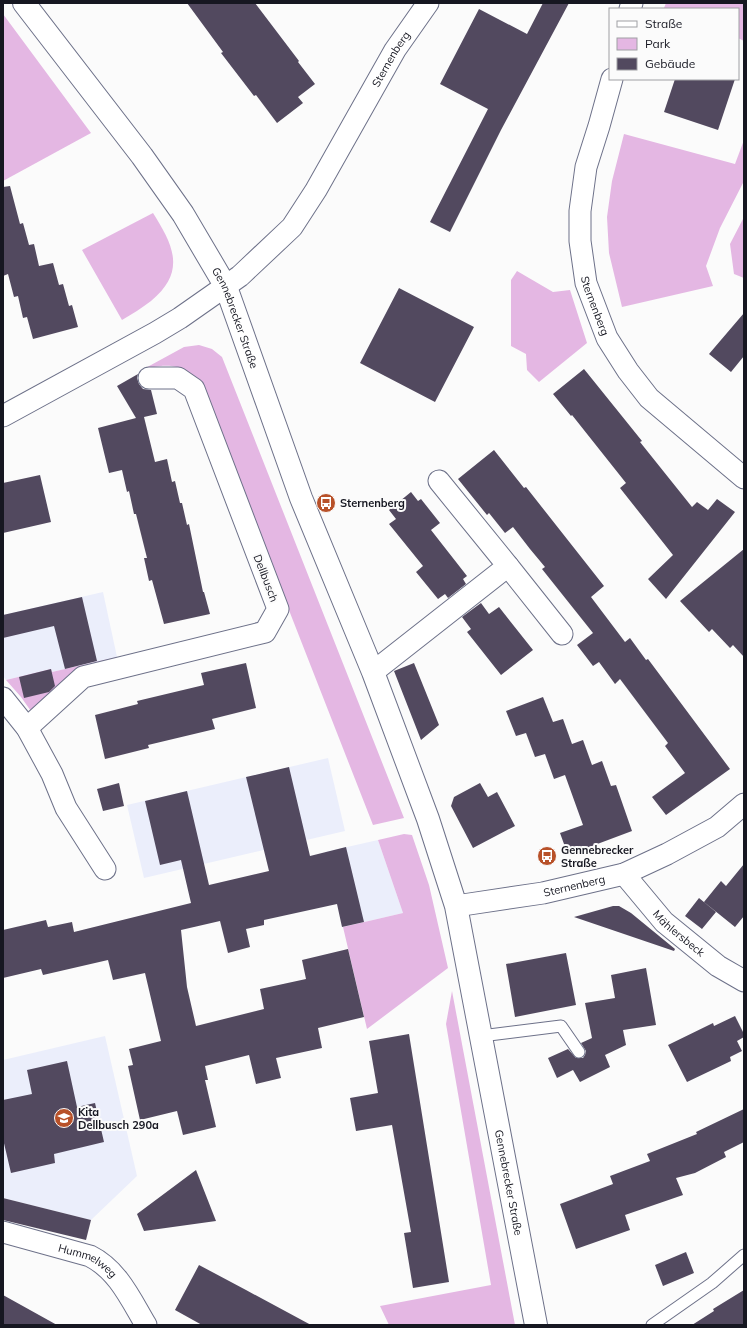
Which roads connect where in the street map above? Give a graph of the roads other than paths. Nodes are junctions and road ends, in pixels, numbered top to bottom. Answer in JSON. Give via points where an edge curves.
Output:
{"nodes":[{"id":1,"x":24,"y":3,"type":"edge"},
{"id":2,"x":428,"y":3,"type":"edge"},
{"id":3,"x":612,"y":80,"type":"edge"},
{"id":4,"x":226,"y":287,"type":"junction"},
{"id":5,"x":149,"y":378,"type":"dead end"},
{"id":6,"x":3,"y":416,"type":"edge"},
{"id":7,"x":744,"y":478,"type":"edge"},
{"id":8,"x":439,"y":481,"type":"dead end"},
{"id":9,"x":508,"y":566,"type":"junction"},
{"id":10,"x":562,"y":634,"type":"dead end"},
{"id":11,"x":373,"y":672,"type":"junction"},
{"id":12,"x":3,"y":698,"type":"edge"},
{"id":13,"x":27,"y":728,"type":"junction"},
{"id":14,"x":744,"y":804,"type":"edge"},
{"id":15,"x":105,"y":869,"type":"dead end"},
{"id":16,"x":624,"y":874,"type":"junction"},
{"id":17,"x":456,"y":906,"type":"junction"},
{"id":18,"x":744,"y":981,"type":"edge"},
{"id":19,"x":481,"y":1036,"type":"junction"},
{"id":20,"x":579,"y":1052,"type":"dead end"},
{"id":21,"x":3,"y":1232,"type":"edge"},
{"id":22,"x":744,"y":1255,"type":"edge"},
{"id":23,"x":146,"y":1325,"type":"edge"},
{"id":24,"x":536,"y":1325,"type":"edge"},
{"id":25,"x":652,"y":1325,"type":"edge"}],
"edges":[{"from":1,"to":4,"type":"main road","name":"Gennebrecker Straße","via":[[147,162],[183,214]]},
{"from":2,"to":4,"type":"street","name":"Sternenberg","via":[[395,50],[316,190],[292,227]]},
{"from":3,"to":7,"type":"street","name":"Sternenberg","via":[[586,167],[580,211],[580,241],[586,283],[607,338],[649,398]]},
{"from":4,"to":6,"type":"street","via":[[155,333]]},
{"from":4,"to":11,"type":"main road","name":"Gennebrecker Straße","via":[[301,498]]},
{"from":5,"to":13,"type":"street","name":"Dellbusch","via":[[178,378],[194,389],[278,610],[265,632],[83,676]]},
{"from":8,"to":9,"type":"street"},
{"from":9,"to":10,"type":"street"},
{"from":9,"to":11,"type":"street"},
{"from":11,"to":17,"type":"main road","name":"Gennebrecker Straße","via":[[428,819]]},
{"from":12,"to":13,"type":"street"},
{"from":13,"to":15,"type":"street","via":[[52,774],[66,808]]},
{"from":14,"to":16,"type":"street","name":"Sternenberg","via":[[718,827]]},
{"from":16,"to":17,"type":"street","name":"Sternenberg","via":[[543,893]]},
{"from":16,"to":18,"type":"street","name":"Mählersbeck","via":[[664,922],[718,966]]},
{"from":17,"to":19,"type":"main road","name":"Gennebrecker Straße"},
{"from":19,"to":20,"type":"lane","via":[[561,1026]]},
{"from":19,"to":24,"type":"main road","name":"Gennebrecker Straße"},
{"from":21,"to":23,"type":"street","name":"Hummelweg","via":[[90,1256],[99,1261],[119,1281]]},
{"from":22,"to":25,"type":"lane","via":[[712,1283]]}]}
